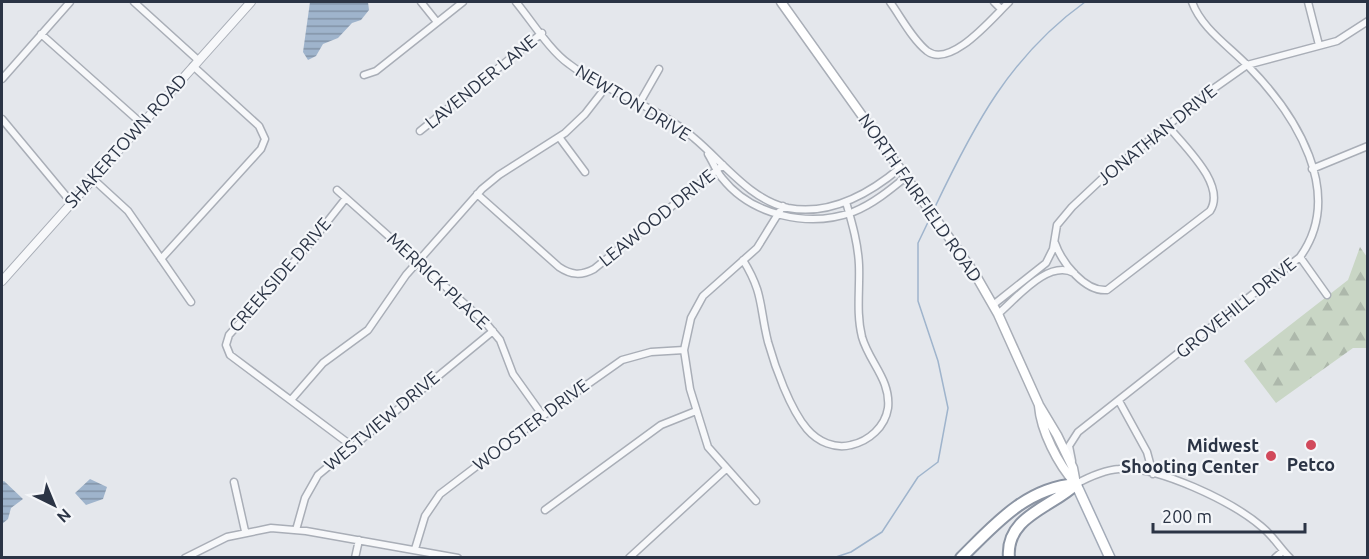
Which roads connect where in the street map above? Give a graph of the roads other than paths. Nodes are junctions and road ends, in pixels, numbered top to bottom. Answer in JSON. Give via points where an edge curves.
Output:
{"nodes":[{"id":1,"x":70,"y":2,"type":"edge"},
{"id":2,"x":134,"y":2,"type":"edge"},
{"id":3,"x":251,"y":2,"type":"edge"},
{"id":4,"x":421,"y":2,"type":"edge"},
{"id":5,"x":463,"y":2,"type":"edge"},
{"id":6,"x":516,"y":2,"type":"edge"},
{"id":7,"x":782,"y":2,"type":"edge"},
{"id":8,"x":890,"y":2,"type":"edge"},
{"id":9,"x":994,"y":2,"type":"edge"},
{"id":10,"x":1009,"y":2,"type":"edge"},
{"id":11,"x":1192,"y":2,"type":"edge"},
{"id":12,"x":1308,"y":2,"type":"edge"},
{"id":13,"x":1001,"y":9,"type":"junction"},
{"id":14,"x":1368,"y":21,"type":"edge"},
{"id":15,"x":437,"y":22,"type":"junction"},
{"id":16,"x":542,"y":33,"type":"junction"},
{"id":17,"x":41,"y":34,"type":"junction"},
{"id":18,"x":1319,"y":45,"type":"junction"},
{"id":19,"x":196,"y":63,"type":"junction"},
{"id":20,"x":1247,"y":65,"type":"junction"},
{"id":21,"x":659,"y":69,"type":"dead end"},
{"id":22,"x":364,"y":75,"type":"dead end"},
{"id":23,"x":2,"y":79,"type":"edge"},
{"id":24,"x":606,"y":87,"type":"junction"},
{"id":25,"x":639,"y":104,"type":"junction"},
{"id":26,"x":2,"y":119,"type":"edge"},
{"id":27,"x":141,"y":123,"type":"junction"},
{"id":28,"x":1168,"y":126,"type":"junction"},
{"id":29,"x":420,"y":131,"type":"dead end"},
{"id":30,"x":559,"y":137,"type":"junction"},
{"id":31,"x":1368,"y":146,"type":"edge"},
{"id":32,"x":720,"y":167,"type":"junction"},
{"id":33,"x":900,"y":168,"type":"junction"},
{"id":34,"x":1312,"y":169,"type":"junction"},
{"id":35,"x":585,"y":172,"type":"dead end"},
{"id":36,"x":906,"y":176,"type":"junction"},
{"id":37,"x":92,"y":178,"type":"junction"},
{"id":38,"x":337,"y":190,"type":"dead end"},
{"id":39,"x":477,"y":194,"type":"junction"},
{"id":40,"x":346,"y":198,"type":"junction"},
{"id":41,"x":71,"y":202,"type":"junction"},
{"id":42,"x":846,"y":202,"type":"junction"},
{"id":43,"x":783,"y":206,"type":"junction"},
{"id":44,"x":849,"y":213,"type":"junction"},
{"id":45,"x":778,"y":214,"type":"junction"},
{"id":46,"x":1055,"y":240,"type":"junction"},
{"id":47,"x":1300,"y":257,"type":"junction"},
{"id":48,"x":162,"y":259,"type":"junction"},
{"id":49,"x":743,"y":260,"type":"junction"},
{"id":50,"x":417,"y":261,"type":"junction"},
{"id":51,"x":1077,"y":274,"type":"junction"},
{"id":52,"x":2,"y":281,"type":"edge"},
{"id":53,"x":1327,"y":295,"type":"dead end"},
{"id":54,"x":191,"y":302,"type":"dead end"},
{"id":55,"x":996,"y":309,"type":"junction"},
{"id":56,"x":492,"y":330,"type":"junction"},
{"id":57,"x":684,"y":350,"type":"junction"},
{"id":58,"x":291,"y":400,"type":"junction"},
{"id":59,"x":1119,"y":401,"type":"junction"},
{"id":60,"x":1039,"y":405,"type":"junction"},
{"id":61,"x":696,"y":411,"type":"junction"},
{"id":62,"x":543,"y":416,"type":"junction"},
{"id":63,"x":352,"y":446,"type":"junction"},
{"id":64,"x":1073,"y":468,"type":"junction"},
{"id":65,"x":726,"y":469,"type":"junction"},
{"id":66,"x":1153,"y":474,"type":"junction"},
{"id":67,"x":234,"y":482,"type":"dead end"},
{"id":68,"x":1076,"y":484,"type":"junction"},
{"id":69,"x":756,"y":501,"type":"dead end"},
{"id":70,"x":545,"y":510,"type":"dead end"},
{"id":71,"x":296,"y":530,"type":"junction"},
{"id":72,"x":245,"y":531,"type":"junction"},
{"id":73,"x":359,"y":540,"type":"junction"},
{"id":74,"x":416,"y":549,"type":"junction"},
{"id":75,"x":1283,"y":551,"type":"junction"},
{"id":76,"x":185,"y":558,"type":"edge"},
{"id":77,"x":355,"y":558,"type":"edge"},
{"id":78,"x":458,"y":558,"type":"edge"},
{"id":79,"x":629,"y":558,"type":"edge"},
{"id":80,"x":962,"y":558,"type":"edge"},
{"id":81,"x":1009,"y":558,"type":"edge"},
{"id":82,"x":1110,"y":558,"type":"edge"},
{"id":83,"x":1275,"y":558,"type":"edge"},
{"id":84,"x":1290,"y":558,"type":"edge"}],
"edges":[{"from":1,"to":17,"type":"street"},
{"from":2,"to":19,"type":"street"},
{"from":3,"to":19,"type":"street","name":"SHAKERTOWN ROAD"},
{"from":4,"to":15,"type":"street"},
{"from":5,"to":15,"type":"street"},
{"from":6,"to":16,"type":"street","name":"NEWTON DRIVE"},
{"from":7,"to":33,"type":"main road","name":"NORTH FAIRFIELD ROAD"},
{"from":8,"to":13,"type":"street","via":[[926,50],[945,56]]},
{"from":9,"to":13,"type":"street"},
{"from":10,"to":13,"type":"street"},
{"from":11,"to":20,"type":"street","name":"GROVEHILL DRIVE","via":[[1200,18]]},
{"from":12,"to":18,"type":"street"},
{"from":14,"to":18,"type":"street","name":"JONATHAN DRIVE","via":[[1347,35]]},
{"from":15,"to":22,"type":"street","via":[[376,71]]},
{"from":16,"to":24,"type":"street","name":"NEWTON DRIVE","via":[[567,63]]},
{"from":16,"to":29,"type":"street","name":"LAVENDER LANE"},
{"from":17,"to":23,"type":"street"},
{"from":17,"to":27,"type":"street"},
{"from":18,"to":20,"type":"street","name":"JONATHAN DRIVE"},
{"from":19,"to":27,"type":"street","name":"SHAKERTOWN ROAD"},
{"from":19,"to":48,"type":"street","via":[[260,126],[264,136],[261,149]]},
{"from":20,"to":28,"type":"street","name":"JONATHAN DRIVE"},
{"from":20,"to":34,"type":"street","name":"GROVEHILL DRIVE","via":[[1290,116]]},
{"from":21,"to":25,"type":"street"},
{"from":24,"to":25,"type":"street","name":"NEWTON DRIVE"},
{"from":24,"to":30,"type":"street","via":[[585,114]]},
{"from":25,"to":32,"type":"street","name":"NEWTON DRIVE","via":[[680,128],[705,148]]},
{"from":26,"to":41,"type":"street"},
{"from":27,"to":37,"type":"street","name":"SHAKERTOWN ROAD"},
{"from":28,"to":46,"type":"street","name":"JONATHAN DRIVE","via":[[1072,207],[1057,225]]},
{"from":28,"to":51,"type":"street","via":[[1212,182],[1216,195],[1212,208],[1112,288],[1094,289]]},
{"from":30,"to":35,"type":"street"},
{"from":30,"to":39,"type":"street","via":[[499,175]]},
{"from":31,"to":34,"type":"street"},
{"from":32,"to":39,"type":"street","name":"LEAWOOD DRIVE","via":[[594,269],[580,274],[559,267]]},
{"from":32,"to":43,"type":"street","name":"NEWTON DRIVE"},
{"from":32,"to":45,"type":"street","name":"NEWTON DRIVE","via":[[722,178],[742,197]]},
{"from":33,"to":36,"type":"main road","name":"NORTH FAIRFIELD ROAD"},
{"from":33,"to":42,"type":"street","name":"NEWTON DRIVE"},
{"from":34,"to":47,"type":"street","name":"GROVEHILL DRIVE","via":[[1317,227]]},
{"from":36,"to":44,"type":"street","name":"NEWTON DRIVE","via":[[881,196]]},
{"from":36,"to":55,"type":"main road","name":"NORTH FAIRFIELD ROAD"},
{"from":37,"to":41,"type":"street","name":"SHAKERTOWN ROAD"},
{"from":37,"to":48,"type":"street","via":[[128,211]]},
{"from":38,"to":40,"type":"street","name":"MERRICK PLACE"},
{"from":39,"to":50,"type":"street"},
{"from":40,"to":50,"type":"street","name":"MERRICK PLACE"},
{"from":40,"to":58,"type":"street","name":"CREEKSIDE DRIVE","via":[[229,334],[226,345],[230,355]]},
{"from":41,"to":52,"type":"street","name":"SHAKERTOWN ROAD"},
{"from":42,"to":43,"type":"street","name":"NEWTON DRIVE","via":[[809,209]]},
{"from":42,"to":44,"type":"street"},
{"from":43,"to":45,"type":"street"},
{"from":44,"to":45,"type":"street","name":"NEWTON DRIVE","via":[[813,219]]},
{"from":44,"to":49,"type":"street","via":[[858,253],[861,334],[888,394],[883,422],[864,441],[847,446],[831,444],[816,438],[803,424],[774,362],[760,293]]},
{"from":45,"to":49,"type":"street","via":[[757,248]]},
{"from":46,"to":51,"type":"street","via":[[1059,252]]},
{"from":46,"to":55,"type":"street","name":"JONATHAN DRIVE","via":[[1046,263]]},
{"from":47,"to":53,"type":"street"},
{"from":47,"to":59,"type":"street","name":"GROVEHILL DRIVE"},
{"from":48,"to":54,"type":"street"},
{"from":49,"to":57,"type":"street","via":[[699,301]]},
{"from":50,"to":56,"type":"street","name":"MERRICK PLACE"},
{"from":50,"to":58,"type":"street","via":[[368,330],[323,363]]},
{"from":51,"to":55,"type":"street","via":[[1064,269],[1050,271]]},
{"from":55,"to":60,"type":"main road","name":"NORTH FAIRFIELD ROAD"},
{"from":56,"to":62,"type":"street","name":"MERRICK PLACE","via":[[513,374]]},
{"from":56,"to":63,"type":"street","name":"WESTVIEW DRIVE"},
{"from":57,"to":61,"type":"street"},
{"from":57,"to":62,"type":"street","name":"WOOSTER DRIVE","via":[[651,352],[622,360]]},
{"from":58,"to":63,"type":"street"},
{"from":59,"to":64,"type":"street","name":"GROVEHILL DRIVE","via":[[1078,432],[1069,446]]},
{"from":59,"to":66,"type":"street","via":[[1147,452]]},
{"from":60,"to":64,"type":"main road","name":"NORTH FAIRFIELD ROAD"},
{"from":60,"to":68,"type":"main road","name":"NORTH FAIRFIELD ROAD","via":[[1040,418],[1064,471]]},
{"from":61,"to":65,"type":"street","via":[[708,447]]},
{"from":61,"to":70,"type":"street","via":[[661,425]]},
{"from":62,"to":74,"type":"street","name":"WOOSTER DRIVE","via":[[440,494],[425,516]]},
{"from":63,"to":71,"type":"street","name":"WESTVIEW DRIVE","via":[[327,466],[309,488]]},
{"from":64,"to":68,"type":"main road","name":"NORTH FAIRFIELD ROAD"},
{"from":65,"to":69,"type":"street"},
{"from":65,"to":79,"type":"street"},
{"from":66,"to":68,"type":"street","via":[[1132,468],[1113,469]]},
{"from":66,"to":75,"type":"street","via":[[1197,488],[1253,520]]},
{"from":67,"to":72,"type":"street"},
{"from":68,"to":80,"type":"highway","via":[[1056,485],[1021,503],[997,520]]},
{"from":68,"to":81,"type":"highway","via":[[1020,524]]},
{"from":68,"to":82,"type":"main road","name":"NORTH FAIRFIELD ROAD"},
{"from":71,"to":72,"type":"street"},
{"from":71,"to":73,"type":"street"},
{"from":72,"to":76,"type":"street"},
{"from":73,"to":74,"type":"street"},
{"from":73,"to":77,"type":"street"},
{"from":74,"to":78,"type":"street"},
{"from":75,"to":83,"type":"street"},
{"from":75,"to":84,"type":"street"}]}
